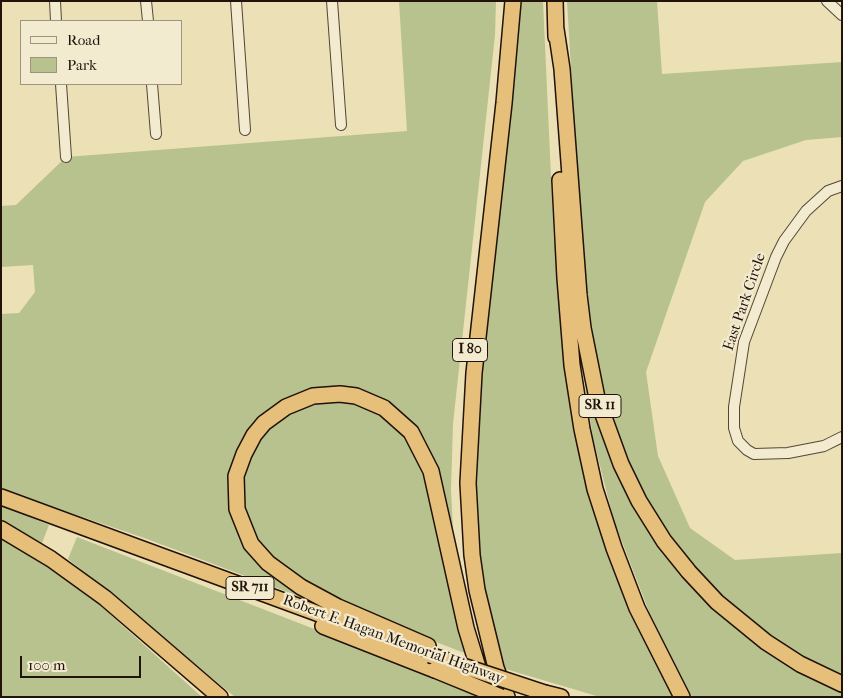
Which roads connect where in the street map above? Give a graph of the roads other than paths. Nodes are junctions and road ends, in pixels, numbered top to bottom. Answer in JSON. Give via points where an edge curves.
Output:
{"nodes":[{"id":1,"x":55,"y":1,"type":"edge"},
{"id":2,"x":146,"y":1,"type":"edge"},
{"id":3,"x":236,"y":1,"type":"edge"},
{"id":4,"x":332,"y":1,"type":"edge"},
{"id":5,"x":506,"y":1,"type":"edge"},
{"id":6,"x":513,"y":1,"type":"edge"},
{"id":7,"x":555,"y":1,"type":"edge"},
{"id":8,"x":827,"y":1,"type":"edge"},
{"id":9,"x":842,"y":15,"type":"edge"},
{"id":10,"x":56,"y":20,"type":"edge"},
{"id":11,"x":148,"y":20,"type":"edge"},
{"id":12,"x":556,"y":28,"type":"junction"},
{"id":13,"x":60,"y":85,"type":"edge"},
{"id":14,"x":152,"y":85,"type":"edge"},
{"id":15,"x":341,"y":125,"type":"dead end"},
{"id":16,"x":245,"y":130,"type":"dead end"},
{"id":17,"x":156,"y":134,"type":"dead end"},
{"id":18,"x":66,"y":157,"type":"dead end"},
{"id":19,"x":842,"y":186,"type":"edge"},
{"id":20,"x":842,"y":437,"type":"edge"},
{"id":21,"x":1,"y":496,"type":"edge"},
{"id":22,"x":1,"y":529,"type":"edge"},
{"id":23,"x":168,"y":557,"type":"junction"},
{"id":24,"x":429,"y":651,"type":"junction"},
{"id":25,"x":842,"y":684,"type":"edge"},
{"id":26,"x":210,"y":691,"type":"edge"},
{"id":27,"x":220,"y":697,"type":"edge"},
{"id":28,"x":487,"y":697,"type":"edge"},
{"id":29,"x":495,"y":697,"type":"edge"},
{"id":30,"x":501,"y":697,"type":"edge"},
{"id":31,"x":507,"y":697,"type":"edge"},
{"id":32,"x":561,"y":697,"type":"edge"},
{"id":33,"x":682,"y":697,"type":"edge"}],
"edges":[{"from":1,"to":10,"type":"street"},
{"from":2,"to":11,"type":"street"},
{"from":3,"to":16,"type":"street"},
{"from":4,"to":15,"type":"street"},
{"from":5,"to":29,"type":"highway","number":"I 80","via":[[461,452],[466,556],[477,626]]},
{"from":6,"to":31,"type":"highway","via":[[474,374],[468,474],[477,590],[496,668]]},
{"from":7,"to":12,"type":"highway"},
{"from":8,"to":9,"type":"street"},
{"from":12,"to":25,"type":"highway","number":"SR 11","via":[[583,328],[597,398],[621,464],[664,541],[717,602],[766,642],[800,664]]},
{"from":12,"to":33,"type":"highway","via":[[565,278],[572,365],[582,429],[602,512],[622,570],[650,638]]},
{"from":13,"to":18,"type":"street"},
{"from":14,"to":17,"type":"street"},
{"from":19,"to":20,"type":"street","name":"East Park Circle","via":[[823,195],[795,224],[784,241],[744,342],[735,391],[736,436],[746,450],[761,455],[806,449],[824,446]]},
{"from":21,"to":23,"type":"highway","name":"Robert E. Hagan Memorial Highway","number":"SR 711"},
{"from":22,"to":26,"type":"highway","via":[[51,559],[105,598]]},
{"from":23,"to":24,"type":"highway","name":"Robert E. Hagan Memorial Highway","number":"SR 711"},
{"from":23,"to":30,"type":"highway","bridge":true,"via":[[210,580]]},
{"from":24,"to":28,"type":"highway","via":[[301,587],[268,564],[251,544],[237,509],[236,476],[254,436],[264,423],[286,407],[312,396],[356,396],[384,408],[411,432],[431,471],[466,628]]},
{"from":24,"to":32,"type":"highway","name":"Robert E. Hagan Memorial Highway","number":"SR 711","bridge":true,"via":[[483,674]]},
{"from":26,"to":27,"type":"highway"}]}
